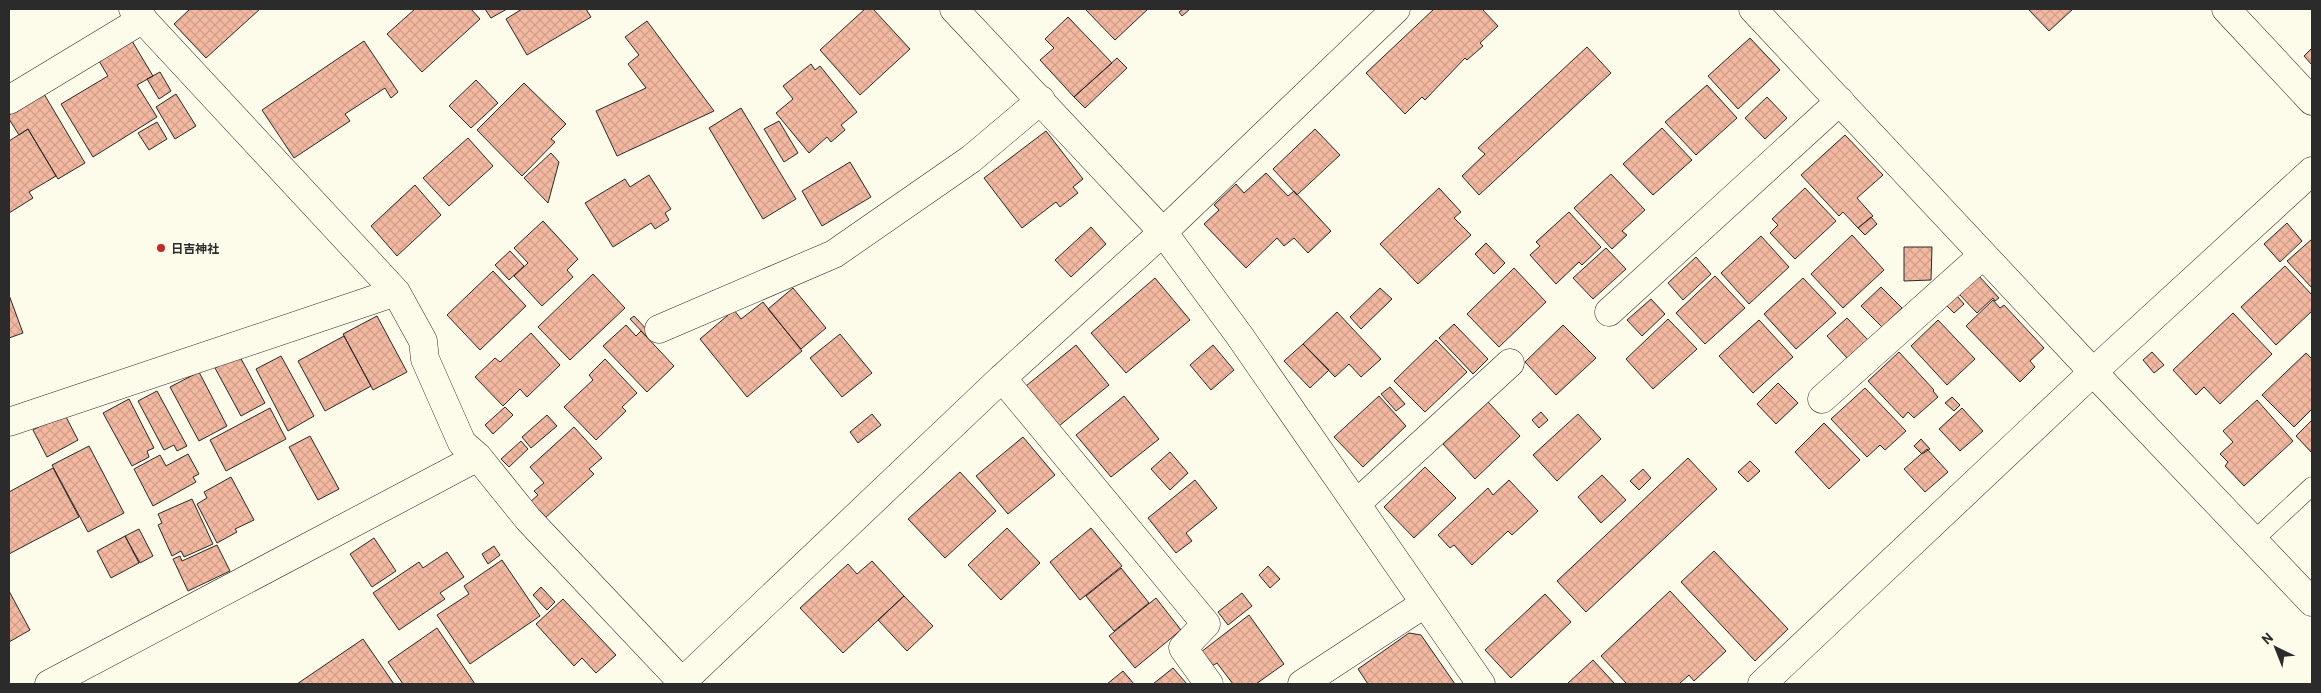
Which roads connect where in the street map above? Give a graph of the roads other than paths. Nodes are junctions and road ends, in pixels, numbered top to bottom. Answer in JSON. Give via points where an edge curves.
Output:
{"nodes":[{"id":1,"x":954,"y":9,"type":"edge"},
{"id":2,"x":1396,"y":9,"type":"edge"},
{"id":3,"x":1753,"y":9,"type":"edge"},
{"id":4,"x":2226,"y":9,"type":"edge"},
{"id":5,"x":138,"y":14,"type":"edge"},
{"id":6,"x":9,"y":100,"type":"edge"},
{"id":7,"x":1041,"y":100,"type":"junction"},
{"id":8,"x":1840,"y":101,"type":"junction"},
{"id":9,"x":2312,"y":102,"type":"edge"},
{"id":10,"x":2312,"y":171,"type":"edge"},
{"id":11,"x":1164,"y":232,"type":"junction"},
{"id":12,"x":1983,"y":255,"type":"junction"},
{"id":13,"x":396,"y":292,"type":"junction"},
{"id":14,"x":1610,"y":312,"type":"dead end"},
{"id":15,"x":659,"y":329,"type":"dead end"},
{"id":16,"x":1510,"y":363,"type":"dead end"},
{"id":17,"x":2093,"y":372,"type":"junction"},
{"id":18,"x":1002,"y":378,"type":"junction"},
{"id":19,"x":1822,"y":399,"type":"dead end"},
{"id":20,"x":9,"y":422,"type":"edge"},
{"id":21,"x":478,"y":458,"type":"junction"},
{"id":22,"x":2312,"y":486,"type":"edge"},
{"id":23,"x":1356,"y":504,"type":"junction"},
{"id":24,"x":2254,"y":540,"type":"junction"},
{"id":25,"x":2312,"y":602,"type":"edge"},
{"id":26,"x":1424,"y":604,"type":"junction"},
{"id":27,"x":682,"y":683,"type":"edge"},
{"id":28,"x":49,"y":684,"type":"edge"},
{"id":29,"x":1209,"y":684,"type":"edge"},
{"id":30,"x":1302,"y":684,"type":"edge"},
{"id":31,"x":1481,"y":684,"type":"edge"},
{"id":32,"x":1762,"y":684,"type":"edge"}],
"edges":[{"from":1,"to":7,"type":"street"},
{"from":2,"to":11,"type":"street"},
{"from":3,"to":8,"type":"street"},
{"from":4,"to":9,"type":"street"},
{"from":5,"to":6,"type":"street"},
{"from":5,"to":13,"type":"street"},
{"from":7,"to":11,"type":"street"},
{"from":7,"to":15,"type":"street","via":[[971,160],[834,254]]},
{"from":8,"to":12,"type":"street"},
{"from":8,"to":14,"type":"street"},
{"from":10,"to":17,"type":"street"},
{"from":11,"to":18,"type":"street"},
{"from":11,"to":23,"type":"street"},
{"from":12,"to":17,"type":"street"},
{"from":12,"to":19,"type":"street"},
{"from":13,"to":20,"type":"street"},
{"from":13,"to":21,"type":"street","via":[[423,341],[424,359],[462,442]]},
{"from":16,"to":23,"type":"street"},
{"from":17,"to":24,"type":"street"},
{"from":17,"to":32,"type":"street"},
{"from":18,"to":27,"type":"street"},
{"from":18,"to":29,"type":"street","via":[[1206,624],[1184,648]]},
{"from":21,"to":27,"type":"street","via":[[528,519]]},
{"from":21,"to":28,"type":"street"},
{"from":22,"to":24,"type":"lane"},
{"from":23,"to":26,"type":"street"},
{"from":24,"to":25,"type":"street"},
{"from":26,"to":30,"type":"street"},
{"from":26,"to":31,"type":"street"}]}
